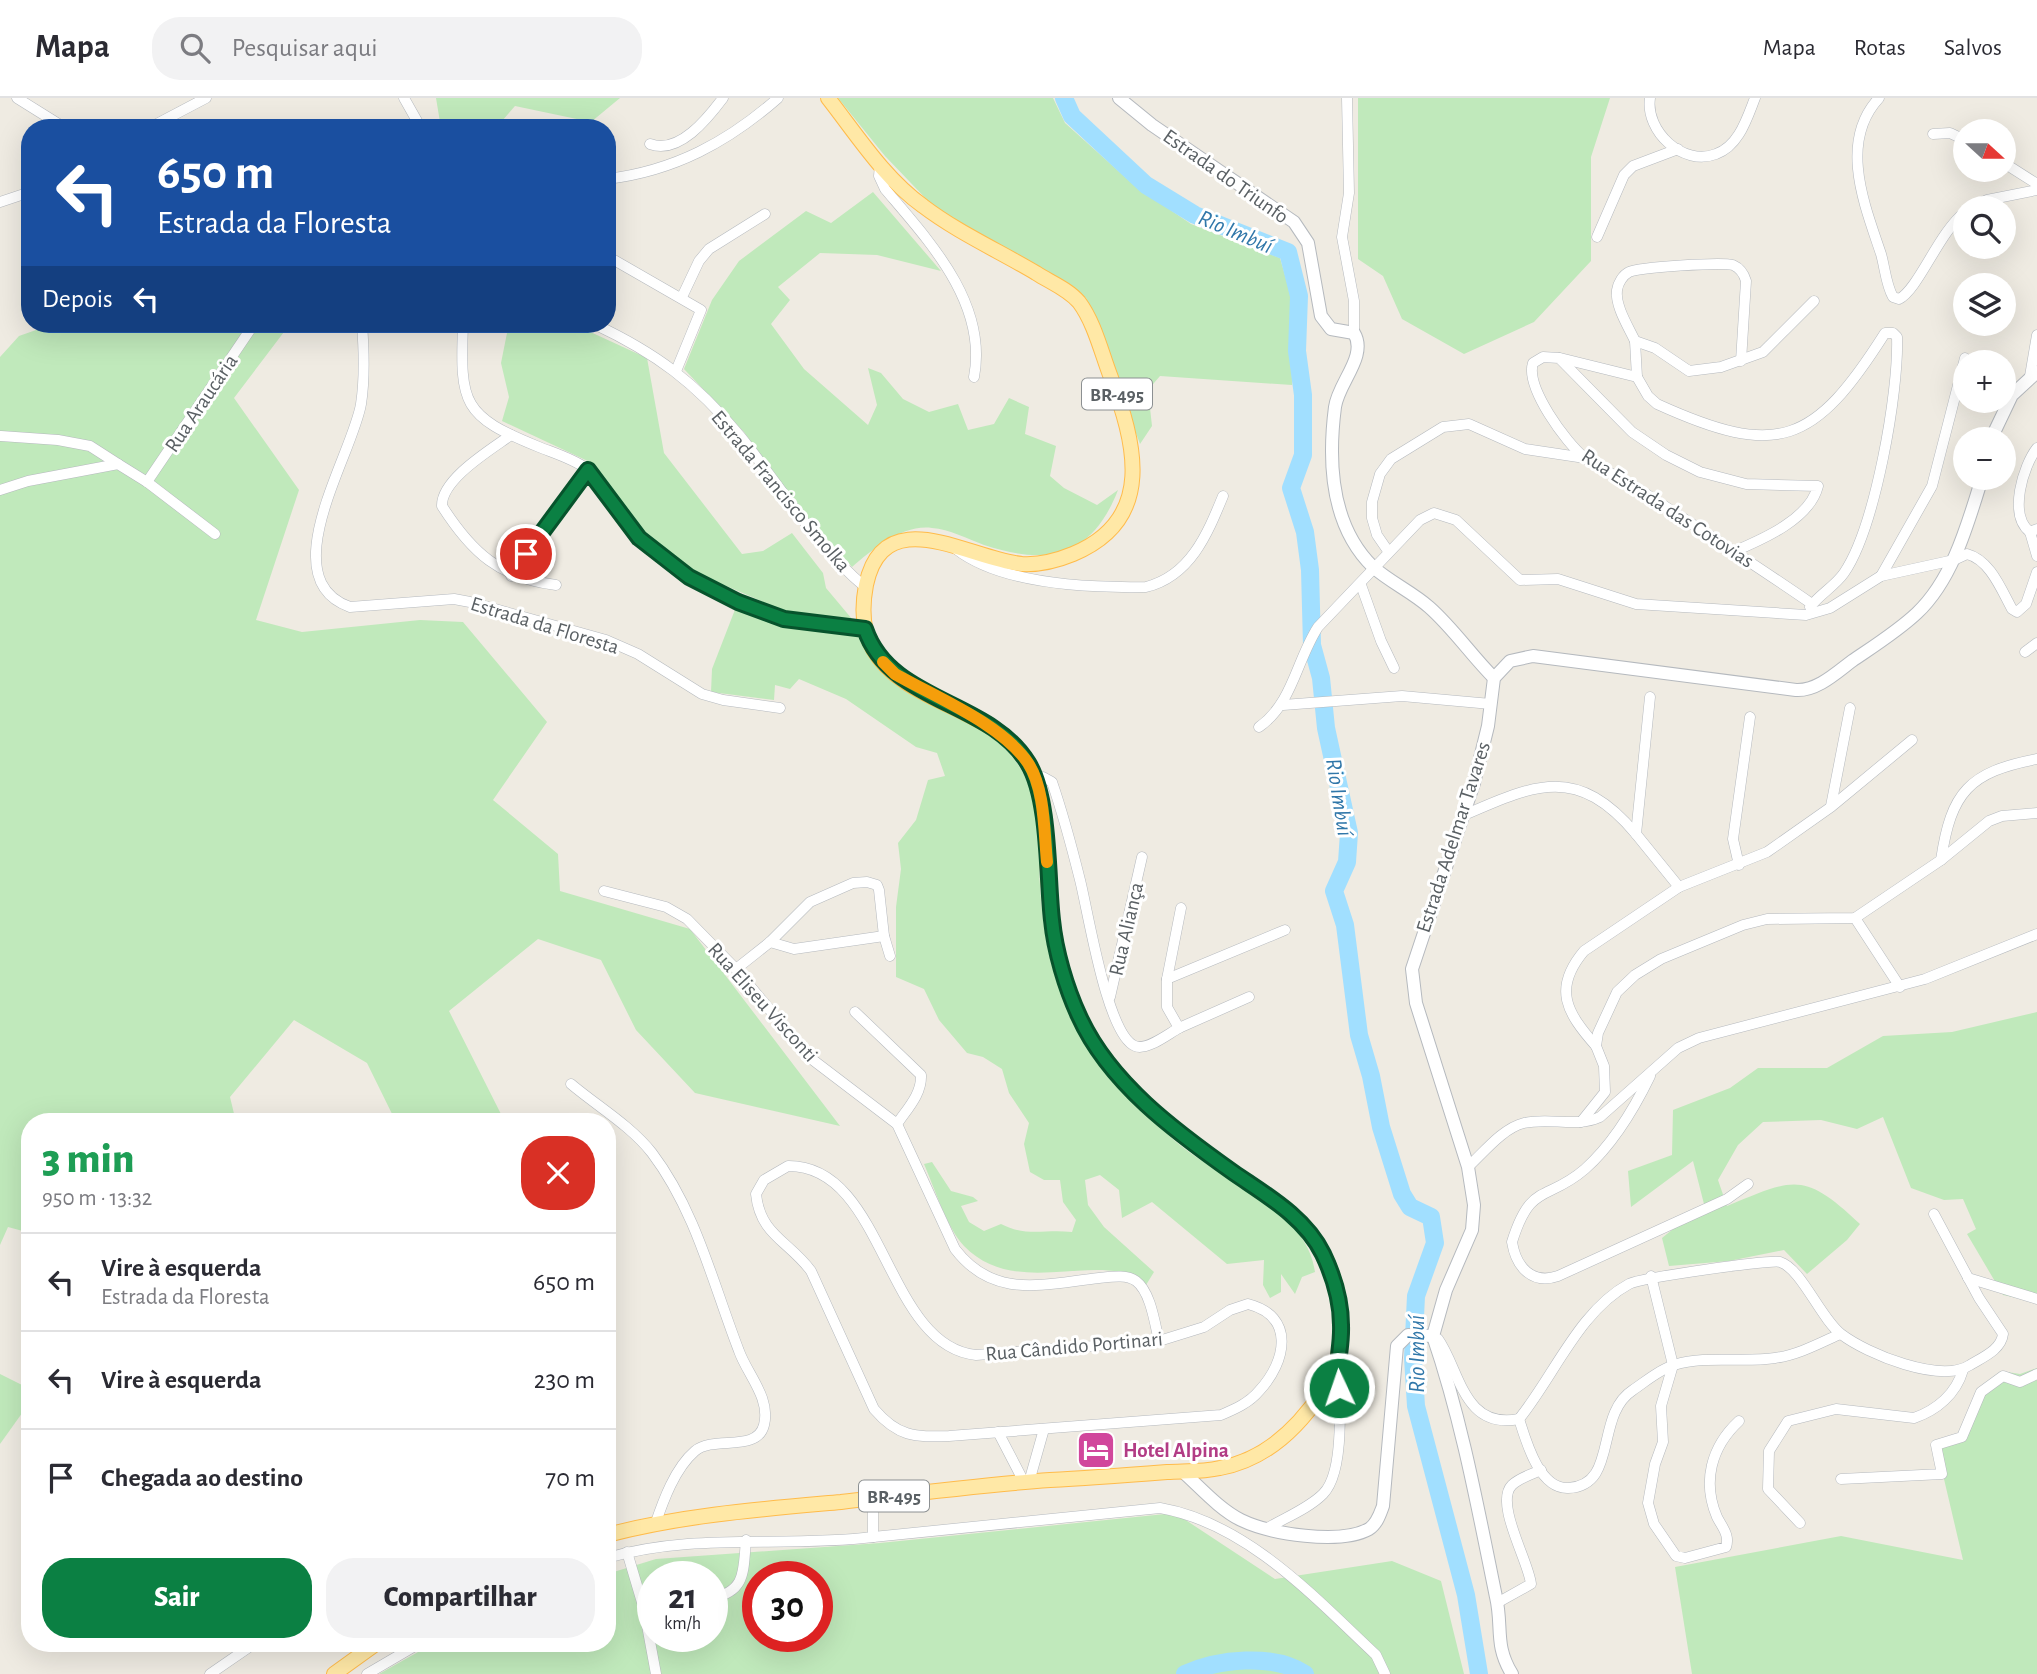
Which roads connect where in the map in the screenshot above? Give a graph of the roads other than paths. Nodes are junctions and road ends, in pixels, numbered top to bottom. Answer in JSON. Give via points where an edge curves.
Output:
{"nodes":[{"id":1,"x":17,"y":98,"type":"edge"},
{"id":2,"x":206,"y":98,"type":"edge"},
{"id":3,"x":404,"y":98,"type":"edge"},
{"id":4,"x":723,"y":98,"type":"edge"},
{"id":5,"x":778,"y":98,"type":"edge"},
{"id":6,"x":828,"y":98,"type":"edge"},
{"id":7,"x":1119,"y":98,"type":"edge"},
{"id":8,"x":1347,"y":98,"type":"edge"},
{"id":9,"x":1650,"y":98,"type":"edge"},
{"id":10,"x":1755,"y":98,"type":"edge"},
{"id":11,"x":1879,"y":98,"type":"edge"},
{"id":12,"x":51,"y":119,"type":"edge"},
{"id":13,"x":166,"y":119,"type":"edge"},
{"id":14,"x":416,"y":119,"type":"edge"},
{"id":15,"x":1933,"y":134,"type":"dead end"},
{"id":16,"x":1953,"y":134,"type":"edge"},
{"id":17,"x":650,"y":144,"type":"dead end"},
{"id":18,"x":1678,"y":149,"type":"junction"},
{"id":19,"x":880,"y":165,"type":"junction"},
{"id":20,"x":2016,"y":171,"type":"edge"},
{"id":21,"x":616,"y":177,"type":"edge"},
{"id":22,"x":2037,"y":184,"type":"edge"},
{"id":23,"x":2037,"y":190,"type":"edge"},
{"id":24,"x":21,"y":195,"type":"edge"},
{"id":25,"x":2007,"y":196,"type":"edge"},
{"id":26,"x":0,"y":202,"type":"edge"},
{"id":27,"x":765,"y":214,"type":"dead end"},
{"id":28,"x":1953,"y":226,"type":"edge"},
{"id":29,"x":1597,"y":237,"type":"dead end"},
{"id":30,"x":616,"y":261,"type":"edge"},
{"id":31,"x":681,"y":297,"type":"junction"},
{"id":32,"x":1814,"y":301,"type":"dead end"},
{"id":33,"x":248,"y":333,"type":"edge"},
{"id":34,"x":362,"y":333,"type":"edge"},
{"id":35,"x":463,"y":333,"type":"edge"},
{"id":36,"x":612,"y":333,"type":"edge"},
{"id":37,"x":1354,"y":333,"type":"junction"},
{"id":38,"x":2037,"y":335,"type":"edge"},
{"id":39,"x":1635,"y":341,"type":"junction"},
{"id":40,"x":1559,"y":358,"type":"junction"},
{"id":41,"x":1741,"y":361,"type":"junction"},
{"id":42,"x":676,"y":371,"type":"junction"},
{"id":43,"x":2033,"y":374,"type":"edge"},
{"id":44,"x":974,"y":377,"type":"dead end"},
{"id":45,"x":1637,"y":377,"type":"junction"},
{"id":46,"x":1953,"y":405,"type":"edge"},
{"id":47,"x":1996,"y":427,"type":"edge"},
{"id":48,"x":511,"y":435,"type":"junction"},
{"id":49,"x":1,"y":436,"type":"edge"},
{"id":50,"x":2037,"y":448,"type":"edge"},
{"id":51,"x":1586,"y":458,"type":"junction"},
{"id":52,"x":118,"y":464,"type":"junction"},
{"id":53,"x":588,"y":470,"type":"junction"},
{"id":54,"x":147,"y":482,"type":"junction"},
{"id":55,"x":0,"y":490,"type":"edge"},
{"id":56,"x":1978,"y":490,"type":"edge"},
{"id":57,"x":1223,"y":496,"type":"dead end"},
{"id":58,"x":2033,"y":531,"type":"edge"},
{"id":59,"x":215,"y":534,"type":"dead end"},
{"id":60,"x":950,"y":544,"type":"junction"},
{"id":61,"x":1388,"y":551,"type":"junction"},
{"id":62,"x":1735,"y":551,"type":"junction"},
{"id":63,"x":2037,"y":556,"type":"edge"},
{"id":64,"x":1954,"y":560,"type":"junction"},
{"id":65,"x":1373,"y":566,"type":"junction"},
{"id":66,"x":2037,"y":572,"type":"edge"},
{"id":67,"x":511,"y":576,"type":"junction"},
{"id":68,"x":1881,"y":576,"type":"junction"},
{"id":69,"x":556,"y":585,"type":"dead end"},
{"id":70,"x":1361,"y":585,"type":"junction"},
{"id":71,"x":865,"y":587,"type":"junction"},
{"id":72,"x":1812,"y":604,"type":"junction"},
{"id":73,"x":1806,"y":615,"type":"junction"},
{"id":74,"x":865,"y":629,"type":"junction"},
{"id":75,"x":2037,"y":643,"type":"edge"},
{"id":76,"x":2025,"y":652,"type":"dead end"},
{"id":77,"x":1394,"y":668,"type":"dead end"},
{"id":78,"x":1494,"y":678,"type":"junction"},
{"id":79,"x":1650,"y":697,"type":"dead end"},
{"id":80,"x":1490,"y":704,"type":"junction"},
{"id":81,"x":1283,"y":705,"type":"junction"},
{"id":82,"x":780,"y":708,"type":"dead end"},
{"id":83,"x":1850,"y":708,"type":"dead end"},
{"id":84,"x":1750,"y":717,"type":"dead end"},
{"id":85,"x":1259,"y":727,"type":"dead end"},
{"id":86,"x":1912,"y":740,"type":"dead end"},
{"id":87,"x":2037,"y":758,"type":"edge"},
{"id":88,"x":1035,"y":779,"type":"junction"},
{"id":89,"x":1831,"y":807,"type":"junction"},
{"id":90,"x":2037,"y":813,"type":"edge"},
{"id":91,"x":1462,"y":816,"type":"junction"},
{"id":92,"x":1636,"y":834,"type":"junction"},
{"id":93,"x":1142,"y":857,"type":"dead end"},
{"id":94,"x":1941,"y":860,"type":"junction"},
{"id":95,"x":1739,"y":865,"type":"junction"},
{"id":96,"x":1679,"y":887,"type":"junction"},
{"id":97,"x":604,"y":891,"type":"dead end"},
{"id":98,"x":1181,"y":908,"type":"dead end"},
{"id":99,"x":1855,"y":918,"type":"junction"},
{"id":100,"x":1285,"y":930,"type":"dead end"},
{"id":101,"x":2037,"y":934,"type":"edge"},
{"id":102,"x":884,"y":936,"type":"junction"},
{"id":103,"x":770,"y":942,"type":"junction"},
{"id":104,"x":890,"y":956,"type":"dead end"},
{"id":105,"x":736,"y":969,"type":"junction"},
{"id":106,"x":1167,"y":979,"type":"junction"},
{"id":107,"x":1900,"y":987,"type":"junction"},
{"id":108,"x":1249,"y":997,"type":"dead end"},
{"id":109,"x":1109,"y":1001,"type":"junction"},
{"id":110,"x":855,"y":1012,"type":"dead end"},
{"id":111,"x":1179,"y":1028,"type":"junction"},
{"id":112,"x":1596,"y":1046,"type":"junction"},
{"id":113,"x":1655,"y":1066,"type":"junction"},
{"id":114,"x":571,"y":1084,"type":"dead end"},
{"id":115,"x":608,"y":1113,"type":"edge"},
{"id":116,"x":616,"y":1119,"type":"edge"},
{"id":117,"x":1581,"y":1122,"type":"junction"},
{"id":118,"x":897,"y":1124,"type":"junction"},
{"id":119,"x":1468,"y":1167,"type":"junction"},
{"id":120,"x":1748,"y":1184,"type":"dead end"},
{"id":121,"x":1934,"y":1214,"type":"dead end"},
{"id":122,"x":1651,"y":1276,"type":"junction"},
{"id":123,"x":1968,"y":1278,"type":"junction"},
{"id":124,"x":2037,"y":1299,"type":"edge"},
{"id":125,"x":1840,"y":1334,"type":"junction"},
{"id":126,"x":1428,"y":1336,"type":"junction"},
{"id":127,"x":1158,"y":1341,"type":"junction"},
{"id":128,"x":1673,"y":1365,"type":"junction"},
{"id":129,"x":1335,"y":1366,"type":"junction"},
{"id":130,"x":1963,"y":1370,"type":"junction"},
{"id":131,"x":2037,"y":1374,"type":"edge"},
{"id":132,"x":1519,"y":1419,"type":"junction"},
{"id":133,"x":1739,"y":1421,"type":"dead end"},
{"id":134,"x":1044,"y":1429,"type":"junction"},
{"id":135,"x":998,"y":1432,"type":"junction"},
{"id":136,"x":1541,"y":1470,"type":"junction"},
{"id":137,"x":1182,"y":1471,"type":"junction"},
{"id":138,"x":1841,"y":1479,"type":"dead end"},
{"id":139,"x":1027,"y":1482,"type":"junction"},
{"id":140,"x":873,"y":1498,"type":"junction"},
{"id":141,"x":1800,"y":1523,"type":"dead end"},
{"id":142,"x":655,"y":1525,"type":"junction"},
{"id":143,"x":1266,"y":1529,"type":"junction"},
{"id":144,"x":616,"y":1533,"type":"edge"},
{"id":145,"x":873,"y":1537,"type":"junction"},
{"id":146,"x":746,"y":1540,"type":"junction"},
{"id":147,"x":627,"y":1552,"type":"junction"},
{"id":148,"x":616,"y":1555,"type":"edge"},
{"id":149,"x":637,"y":1579,"type":"edge"},
{"id":150,"x":728,"y":1595,"type":"edge"},
{"id":151,"x":1497,"y":1603,"type":"junction"},
{"id":152,"x":242,"y":1652,"type":"edge"},
{"id":153,"x":365,"y":1652,"type":"edge"},
{"id":154,"x":405,"y":1652,"type":"edge"},
{"id":155,"x":654,"y":1652,"type":"edge"},
{"id":156,"x":210,"y":1674,"type":"edge"},
{"id":157,"x":334,"y":1674,"type":"edge"},
{"id":158,"x":367,"y":1674,"type":"edge"},
{"id":159,"x":656,"y":1674,"type":"edge"},
{"id":160,"x":1385,"y":1674,"type":"edge"},
{"id":161,"x":1512,"y":1674,"type":"edge"}],
"edges":[{"from":1,"to":12,"type":"street"},
{"from":2,"to":13,"type":"street"},
{"from":3,"to":14,"type":"street"},
{"from":4,"to":17,"type":"street","via":[[700,127],[668,146]]},
{"from":5,"to":21,"type":"street","via":[[746,126],[701,152],[666,167]]},
{"from":6,"to":19,"type":"main road","number":"BR-495"},
{"from":7,"to":37,"type":"street","name":"Estrada do Triunfo","via":[[1294,222],[1308,243],[1321,316],[1331,329]]},
{"from":8,"to":37,"type":"street","via":[[1349,193],[1342,237],[1354,301]]},
{"from":9,"to":18,"type":"street","via":[[1653,127]]},
{"from":10,"to":18,"type":"street","via":[[1741,131],[1718,154],[1694,155]]},
{"from":11,"to":28,"type":"street","via":[[1862,126],[1857,175],[1893,297],[1908,294],[1933,249]]},
{"from":15,"to":16,"type":"street"},
{"from":18,"to":29,"type":"street","via":[[1633,166],[1624,175]]},
{"from":19,"to":44,"type":"street","via":[[885,188],[954,280],[970,311],[976,349]]},
{"from":19,"to":60,"type":"main road","number":"BR-495","via":[[923,206],[1078,301],[1119,399],[1133,457],[1127,505],[1092,545],[1048,563],[1027,565]]},
{"from":20,"to":22,"type":"street"},
{"from":23,"to":25,"type":"street"},
{"from":24,"to":26,"type":"street"},
{"from":27,"to":31,"type":"street","via":[[709,249]]},
{"from":30,"to":31,"type":"street"},
{"from":31,"to":42,"type":"street","via":[[701,310]]},
{"from":32,"to":41,"type":"street","via":[[1769,346]]},
{"from":33,"to":54,"type":"street","name":"Rua Araucária"},
{"from":34,"to":82,"type":"street","name":"Estrada da Floresta","via":[[361,406],[316,542],[323,583],[336,602],[349,607],[454,599],[470,602],[606,640],[702,694]]},
{"from":35,"to":48,"type":"street","via":[[465,396],[471,409]]},
{"from":36,"to":42,"type":"street","name":"Estrada Francisco Smolka"},
{"from":37,"to":65,"type":"street","via":[[1356,357],[1335,405],[1333,484],[1346,523]]},
{"from":38,"to":43,"type":"street"},
{"from":39,"to":41,"type":"street","via":[[1655,348],[1689,371]]},
{"from":39,"to":41,"type":"street","via":[[1618,302],[1616,291],[1623,277],[1653,268],[1732,265],[1746,281]]},
{"from":39,"to":45,"type":"street"},
{"from":40,"to":45,"type":"street"},
{"from":40,"to":51,"type":"street","name":"Rua Estrada das Cotovias","via":[[1536,359],[1530,371],[1547,410]]},
{"from":40,"to":62,"type":"street","via":[[1632,432],[1700,472],[1746,484],[1818,486],[1789,524]]},
{"from":42,"to":71,"type":"street","name":"Estrada Francisco Smolka","via":[[739,435],[819,543]]},
{"from":43,"to":47,"type":"street","via":[[2011,395]]},
{"from":45,"to":72,"type":"street","via":[[1657,404],[1692,420],[1738,435],[1787,433],[1827,408],[1885,333],[1898,337],[1884,454],[1861,537],[1844,573]]},
{"from":46,"to":68,"type":"street","via":[[1932,486]]},
{"from":48,"to":53,"type":"street"},
{"from":48,"to":67,"type":"street","via":[[460,473],[442,498],[458,531]]},
{"from":49,"to":52,"type":"street","via":[[90,446]]},
{"from":50,"to":58,"type":"street","via":[[2023,471],[2020,488],[2021,521]]},
{"from":51,"to":61,"type":"street","via":[[1525,449],[1469,424],[1443,427],[1391,459],[1380,474],[1372,519]]},
{"from":51,"to":62,"type":"street","name":"Rua Estrada das Cotovias"},
{"from":52,"to":54,"type":"street"},
{"from":52,"to":55,"type":"street"},
{"from":53,"to":67,"type":"street"},
{"from":53,"to":74,"type":"street","via":[[639,538],[689,577],[784,619]]},
{"from":54,"to":59,"type":"street"},
{"from":56,"to":64,"type":"street"},
{"from":57,"to":60,"type":"street","via":[[1195,554],[1162,583],[1146,587],[1046,581],[1000,571],[973,563]]},
{"from":58,"to":63,"type":"street"},
{"from":60,"to":71,"type":"main road","number":"BR-495","via":[[932,538],[894,544],[876,561]]},
{"from":61,"to":65,"type":"street"},
{"from":61,"to":73,"type":"street","via":[[1420,520],[1443,514],[1456,520],[1520,580],[1558,579],[1636,604],[1665,608]]},
{"from":62,"to":72,"type":"street","name":"Rua Estrada das Cotovias"},
{"from":64,"to":66,"type":"street","via":[[1967,554],[1976,556],[2017,612],[2026,604]]},
{"from":64,"to":68,"type":"street"},
{"from":64,"to":78,"type":"street","via":[[1918,612],[1827,680],[1803,691],[1533,656],[1510,662]]},
{"from":65,"to":70,"type":"street"},
{"from":65,"to":78,"type":"street","via":[[1429,607]]},
{"from":67,"to":69,"type":"street"},
{"from":68,"to":73,"type":"street","via":[[1830,608]]},
{"from":70,"to":77,"type":"street"},
{"from":70,"to":81,"type":"street","via":[[1318,627],[1305,647]]},
{"from":71,"to":74,"type":"main road","number":"BR-495"},
{"from":72,"to":73,"type":"street"},
{"from":74,"to":88,"type":"main road","number":"BR-495","via":[[876,655],[895,674],[1009,740]]},
{"from":75,"to":76,"type":"street"},
{"from":78,"to":80,"type":"street","name":"Estrada Adelmar Tavares"},
{"from":79,"to":92,"type":"street"},
{"from":80,"to":81,"type":"street","via":[[1402,696]]},
{"from":80,"to":91,"type":"street","name":"Estrada Adelmar Tavares"},
{"from":81,"to":85,"type":"street"},
{"from":83,"to":89,"type":"street"},
{"from":84,"to":95,"type":"street","via":[[1733,839]]},
{"from":86,"to":89,"type":"street"},
{"from":87,"to":94,"type":"street","via":[[2004,765],[1965,788],[1950,816]]},
{"from":88,"to":109,"type":"street","via":[[1052,782]]},
{"from":88,"to":129,"type":"main road","number":"BR-495","via":[[1052,922],[1079,1017],[1099,1049],[1149,1107],[1307,1230],[1322,1252],[1338,1298],[1342,1326]]},
{"from":89,"to":95,"type":"street","via":[[1767,852]]},
{"from":90,"to":94,"type":"street","via":[[1989,821]]},
{"from":91,"to":92,"type":"street","via":[[1517,792],[1555,785],[1608,804]]},
{"from":91,"to":119,"type":"street","name":"Estrada Adelmar Tavares","via":[[1426,918],[1411,979]]},
{"from":92,"to":96,"type":"street"},
{"from":93,"to":109,"type":"street","name":"Rua Aliança"},
{"from":94,"to":99,"type":"street"},
{"from":95,"to":96,"type":"street"},
{"from":96,"to":112,"type":"street","via":[[1617,926],[1572,964],[1565,982],[1566,1001],[1575,1022]]},
{"from":97,"to":105,"type":"street","name":"Rua Eliseu Visconti","via":[[666,907],[687,919]]},
{"from":98,"to":106,"type":"street"},
{"from":99,"to":107,"type":"street"},
{"from":99,"to":112,"type":"street","via":[[1767,919],[1661,958],[1617,992]]},
{"from":100,"to":106,"type":"street"},
{"from":101,"to":107,"type":"street"},
{"from":102,"to":103,"type":"street","via":[[794,948]]},
{"from":102,"to":103,"type":"street","via":[[879,890],[867,882],[836,888],[810,902]]},
{"from":102,"to":104,"type":"street"},
{"from":103,"to":105,"type":"street"},
{"from":105,"to":118,"type":"street","name":"Rua Eliseu Visconti","via":[[809,1057]]},
{"from":106,"to":111,"type":"street","via":[[1167,1007]]},
{"from":107,"to":113,"type":"street","via":[[1699,1038]]},
{"from":108,"to":111,"type":"street"},
{"from":109,"to":111,"type":"street","via":[[1122,1035],[1136,1047],[1143,1048]]},
{"from":110,"to":118,"type":"street","via":[[921,1075],[916,1098]]},
{"from":112,"to":117,"type":"street","via":[[1604,1066],[1605,1092]]},
{"from":113,"to":117,"type":"street","via":[[1612,1109]]},
{"from":113,"to":120,"type":"street","via":[[1626,1120],[1585,1170],[1530,1202],[1512,1242],[1520,1266],[1537,1278],[1558,1276],[1727,1199]]},
{"from":114,"to":115,"type":"street"},
{"from":116,"to":142,"type":"street","via":[[642,1140],[689,1218],[744,1365],[763,1400],[765,1424],[760,1434],[743,1442],[707,1444],[693,1452],[668,1491]]},
{"from":117,"to":119,"type":"street","via":[[1523,1123],[1508,1130]]},
{"from":118,"to":127,"type":"street","name":"Rua Eliseu Visconti","via":[[955,1249],[968,1265],[1000,1283],[1020,1286],[1132,1279],[1145,1295]]},
{"from":119,"to":126,"type":"street","name":"Estrada Adelmar Tavares","via":[[1474,1205],[1472,1230]]},
{"from":121,"to":123,"type":"street"},
{"from":122,"to":125,"type":"street","via":[[1773,1259],[1784,1263]]},
{"from":122,"to":128,"type":"street"},
{"from":122,"to":132,"type":"street","via":[[1629,1284],[1608,1300]]},
{"from":123,"to":124,"type":"street"},
{"from":123,"to":130,"type":"street","via":[[2003,1334],[1992,1352]]},
{"from":125,"to":128,"type":"street","via":[[1776,1358]]},
{"from":125,"to":130,"type":"street","via":[[1921,1368],[1940,1373]]},
{"from":126,"to":132,"type":"street","via":[[1439,1340],[1458,1385],[1472,1404],[1485,1415]]},
{"from":126,"to":143,"type":"street","via":[[1408,1335],[1398,1341],[1383,1506],[1373,1527],[1330,1537]]},
{"from":126,"to":151,"type":"street","via":[[1467,1449]]},
{"from":127,"to":134,"type":"street","name":"Rua Cândido Portinari","via":[[1204,1327],[1248,1304],[1272,1314],[1282,1343],[1273,1372],[1259,1391],[1222,1415]]},
{"from":127,"to":135,"type":"street","name":"Rua Cândido Portinari","via":[[975,1355],[951,1350],[935,1339],[914,1311],[845,1195],[814,1171],[798,1166],[788,1166],[764,1180],[755,1194],[763,1224],[811,1271],[864,1388],[888,1425],[922,1437]]},
{"from":128,"to":133,"type":"street","via":[[1661,1406],[1663,1442],[1648,1503],[1654,1524],[1672,1552],[1685,1558],[1726,1547],[1727,1535],[1709,1493],[1709,1477],[1720,1444]]},
{"from":128,"to":136,"type":"street","via":[[1618,1404],[1592,1481],[1561,1488]]},
{"from":129,"to":137,"type":"main road","number":"BR-495","via":[[1328,1385],[1279,1441],[1245,1461],[1219,1469]]},
{"from":129,"to":143,"type":"street","via":[[1339,1413],[1332,1479],[1311,1503]]},
{"from":130,"to":141,"type":"street","via":[[1952,1393],[1926,1414],[1913,1418],[1836,1409],[1788,1421],[1769,1451],[1768,1489]]},
{"from":131,"to":138,"type":"street","via":[[2020,1382],[2003,1376],[1981,1392],[1962,1437],[1936,1445],[1942,1474]]},
{"from":132,"to":136,"type":"street"},
{"from":134,"to":135,"type":"street","name":"Rua Cândido Portinari"},
{"from":134,"to":139,"type":"street"},
{"from":135,"to":139,"type":"street"},
{"from":136,"to":151,"type":"street","via":[[1514,1483],[1507,1497],[1531,1584]]},
{"from":137,"to":139,"type":"main road","number":"BR-495"},
{"from":137,"to":143,"type":"street","via":[[1226,1510]]},
{"from":139,"to":140,"type":"main road","number":"BR-495"},
{"from":140,"to":142,"type":"main road","number":"BR-495"},
{"from":140,"to":145,"type":"street"},
{"from":142,"to":144,"type":"main road","number":"BR-495"},
{"from":145,"to":146,"type":"street"},
{"from":145,"to":160,"type":"street","via":[[1160,1508],[1177,1511],[1272,1560],[1376,1656]]},
{"from":146,"to":147,"type":"street"},
{"from":146,"to":150,"type":"street","via":[[743,1575]]},
{"from":147,"to":148,"type":"street"},
{"from":147,"to":149,"type":"street"},
{"from":151,"to":161,"type":"street","via":[[1498,1643]]},
{"from":152,"to":156,"type":"street"},
{"from":153,"to":157,"type":"main road"},
{"from":154,"to":158,"type":"street"},
{"from":155,"to":159,"type":"street"}]}
